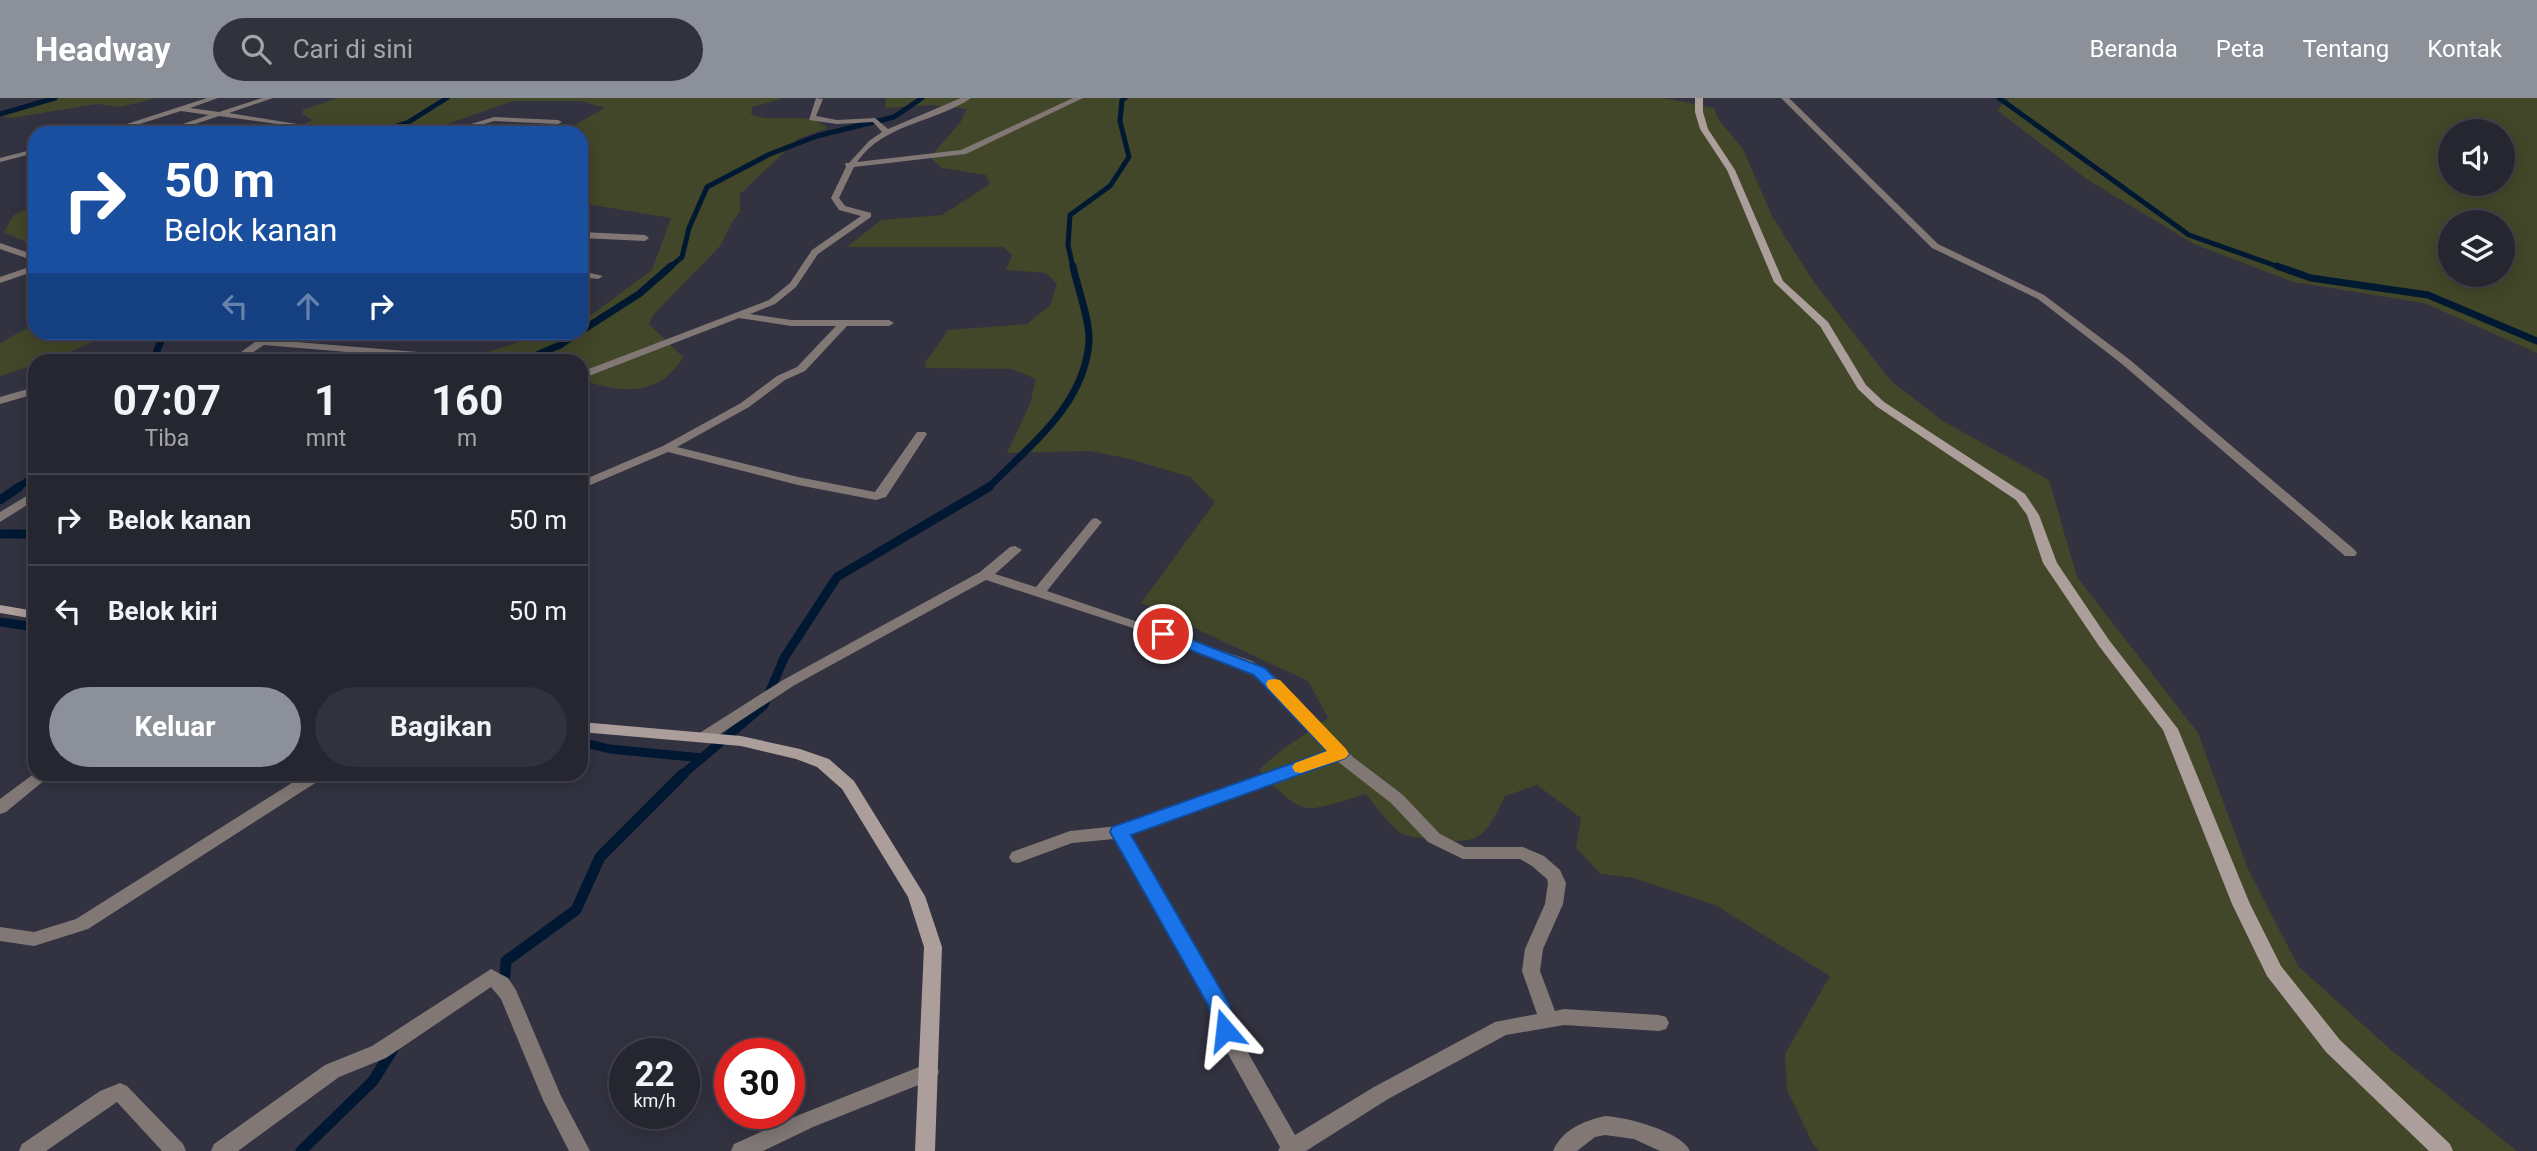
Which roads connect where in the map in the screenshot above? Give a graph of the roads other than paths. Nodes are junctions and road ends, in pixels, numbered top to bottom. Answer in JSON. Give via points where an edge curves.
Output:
{"nodes":[{"id":1,"x":214,"y":98,"type":"edge"},
{"id":2,"x":269,"y":98,"type":"edge"},
{"id":3,"x":967,"y":98,"type":"edge"},
{"id":4,"x":1079,"y":98,"type":"edge"},
{"id":5,"x":1699,"y":98,"type":"edge"},
{"id":6,"x":1785,"y":98,"type":"edge"},
{"id":7,"x":819,"y":99,"type":"edge"},
{"id":8,"x":182,"y":109,"type":"junction"},
{"id":9,"x":221,"y":114,"type":"junction"},
{"id":10,"x":558,"y":122,"type":"dead end"},
{"id":11,"x":299,"y":125,"type":"dead end"},
{"id":12,"x":880,"y":125,"type":"junction"},
{"id":13,"x":126,"y":126,"type":"edge"},
{"id":14,"x":182,"y":126,"type":"edge"},
{"id":15,"x":470,"y":126,"type":"edge"},
{"id":16,"x":28,"y":153,"type":"edge"},
{"id":17,"x":0,"y":160,"type":"edge"},
{"id":18,"x":848,"y":165,"type":"junction"},
{"id":19,"x":588,"y":235,"type":"edge"},
{"id":20,"x":645,"y":239,"type":"dead end"},
{"id":21,"x":0,"y":246,"type":"edge"},
{"id":22,"x":28,"y":256,"type":"edge"},
{"id":23,"x":28,"y":270,"type":"edge"},
{"id":24,"x":588,"y":275,"type":"edge"},
{"id":25,"x":598,"y":276,"type":"dead end"},
{"id":26,"x":0,"y":280,"type":"edge"},
{"id":27,"x":741,"y":316,"type":"junction"},
{"id":28,"x":844,"y":323,"type":"junction"},
{"id":29,"x":889,"y":323,"type":"dead end"},
{"id":30,"x":266,"y":340,"type":"edge"},
{"id":31,"x":263,"y":342,"type":"junction"},
{"id":32,"x":244,"y":354,"type":"edge"},
{"id":33,"x":406,"y":354,"type":"edge"},
{"id":34,"x":588,"y":373,"type":"edge"},
{"id":35,"x":28,"y":392,"type":"edge"},
{"id":36,"x":0,"y":401,"type":"edge"},
{"id":37,"x":921,"y":434,"type":"dead end"},
{"id":38,"x":667,"y":448,"type":"junction"},
{"id":39,"x":588,"y":482,"type":"edge"},
{"id":40,"x":28,"y":500,"type":"edge"},
{"id":41,"x":0,"y":518,"type":"edge"},
{"id":42,"x":1096,"y":522,"type":"dead end"},
{"id":43,"x":1015,"y":550,"type":"dead end"},
{"id":44,"x":2350,"y":553,"type":"dead end"},
{"id":45,"x":985,"y":575,"type":"junction"},
{"id":46,"x":1039,"y":592,"type":"junction"},
{"id":47,"x":0,"y":609,"type":"edge"},
{"id":48,"x":28,"y":614,"type":"edge"},
{"id":49,"x":588,"y":728,"type":"edge"},
{"id":50,"x":708,"y":738,"type":"junction"},
{"id":51,"x":1340,"y":754,"type":"junction"},
{"id":52,"x":35,"y":781,"type":"edge"},
{"id":53,"x":306,"y":781,"type":"edge"},
{"id":54,"x":0,"y":808,"type":"edge"},
{"id":55,"x":1119,"y":832,"type":"junction"},
{"id":56,"x":1018,"y":857,"type":"dead end"},
{"id":57,"x":0,"y":934,"type":"edge"},
{"id":58,"x":1548,"y":1018,"type":"junction"},
{"id":59,"x":1659,"y":1023,"type":"dead end"},
{"id":60,"x":929,"y":1072,"type":"junction"},
{"id":61,"x":1290,"y":1150,"type":"edge"},
{"id":62,"x":29,"y":1151,"type":"edge"},
{"id":63,"x":176,"y":1151,"type":"edge"},
{"id":64,"x":221,"y":1151,"type":"edge"},
{"id":65,"x":580,"y":1151,"type":"edge"},
{"id":66,"x":741,"y":1151,"type":"edge"},
{"id":67,"x":925,"y":1151,"type":"edge"},
{"id":68,"x":1563,"y":1151,"type":"edge"},
{"id":69,"x":1680,"y":1151,"type":"edge"},
{"id":70,"x":2443,"y":1151,"type":"edge"}],
"edges":[{"from":1,"to":8,"type":"street"},
{"from":2,"to":9,"type":"street"},
{"from":3,"to":12,"type":"street","via":[[941,111]]},
{"from":4,"to":18,"type":"street","via":[[963,152]]},
{"from":5,"to":70,"type":"street","via":[[1704,129],[1731,170],[1779,282],[1824,324],[1862,387],[1880,404],[2021,497],[2033,515],[2050,563],[2170,729],[2241,904],[2274,971],[2333,1046]]},
{"from":6,"to":44,"type":"street","via":[[1935,246],[2041,297],[2126,362]]},
{"from":7,"to":12,"type":"street","via":[[812,118]]},
{"from":8,"to":9,"type":"street"},
{"from":8,"to":13,"type":"street"},
{"from":9,"to":11,"type":"street"},
{"from":9,"to":14,"type":"street"},
{"from":10,"to":15,"type":"street","via":[[494,119]]},
{"from":12,"to":18,"type":"street"},
{"from":16,"to":17,"type":"street"},
{"from":18,"to":27,"type":"street","via":[[835,198],[842,208],[868,215],[815,252],[785,293]]},
{"from":19,"to":20,"type":"street"},
{"from":21,"to":22,"type":"street"},
{"from":23,"to":26,"type":"street"},
{"from":24,"to":25,"type":"street"},
{"from":27,"to":28,"type":"street","via":[[791,323]]},
{"from":27,"to":34,"type":"street"},
{"from":28,"to":29,"type":"street"},
{"from":28,"to":38,"type":"street","via":[[801,369]]},
{"from":30,"to":31,"type":"street"},
{"from":31,"to":32,"type":"street"},
{"from":31,"to":33,"type":"street"},
{"from":35,"to":36,"type":"street"},
{"from":37,"to":38,"type":"street","via":[[882,494],[876,496]]},
{"from":38,"to":39,"type":"street"},
{"from":40,"to":41,"type":"street"},
{"from":42,"to":46,"type":"street"},
{"from":43,"to":45,"type":"street"},
{"from":45,"to":46,"type":"street"},
{"from":45,"to":50,"type":"street","via":[[757,701]]},
{"from":46,"to":51,"type":"street","via":[[1248,664],[1269,679]]},
{"from":47,"to":48,"type":"street"},
{"from":49,"to":50,"type":"street"},
{"from":50,"to":60,"type":"street","via":[[800,754],[822,763],[848,785],[916,896],[933,947]]},
{"from":51,"to":55,"type":"street"},
{"from":51,"to":58,"type":"street","via":[[1450,848],[1463,853],[1523,853],[1554,874],[1554,904],[1534,949],[1531,971]]},
{"from":52,"to":54,"type":"street"},
{"from":53,"to":57,"type":"street","via":[[82,924],[34,939]]},
{"from":55,"to":56,"type":"street","via":[[1070,837]]},
{"from":55,"to":61,"type":"street","via":[[1218,1004],[1225,1030]]},
{"from":58,"to":59,"type":"street"},
{"from":58,"to":61,"type":"street","via":[[1502,1028],[1381,1093]]},
{"from":60,"to":66,"type":"street"},
{"from":60,"to":67,"type":"street"},
{"from":62,"to":63,"type":"street","via":[[120,1092]]},
{"from":64,"to":65,"type":"street","via":[[332,1071],[379,1052],[488,978],[498,981]]},
{"from":68,"to":69,"type":"street","via":[[1590,1129],[1619,1124]]}]}
